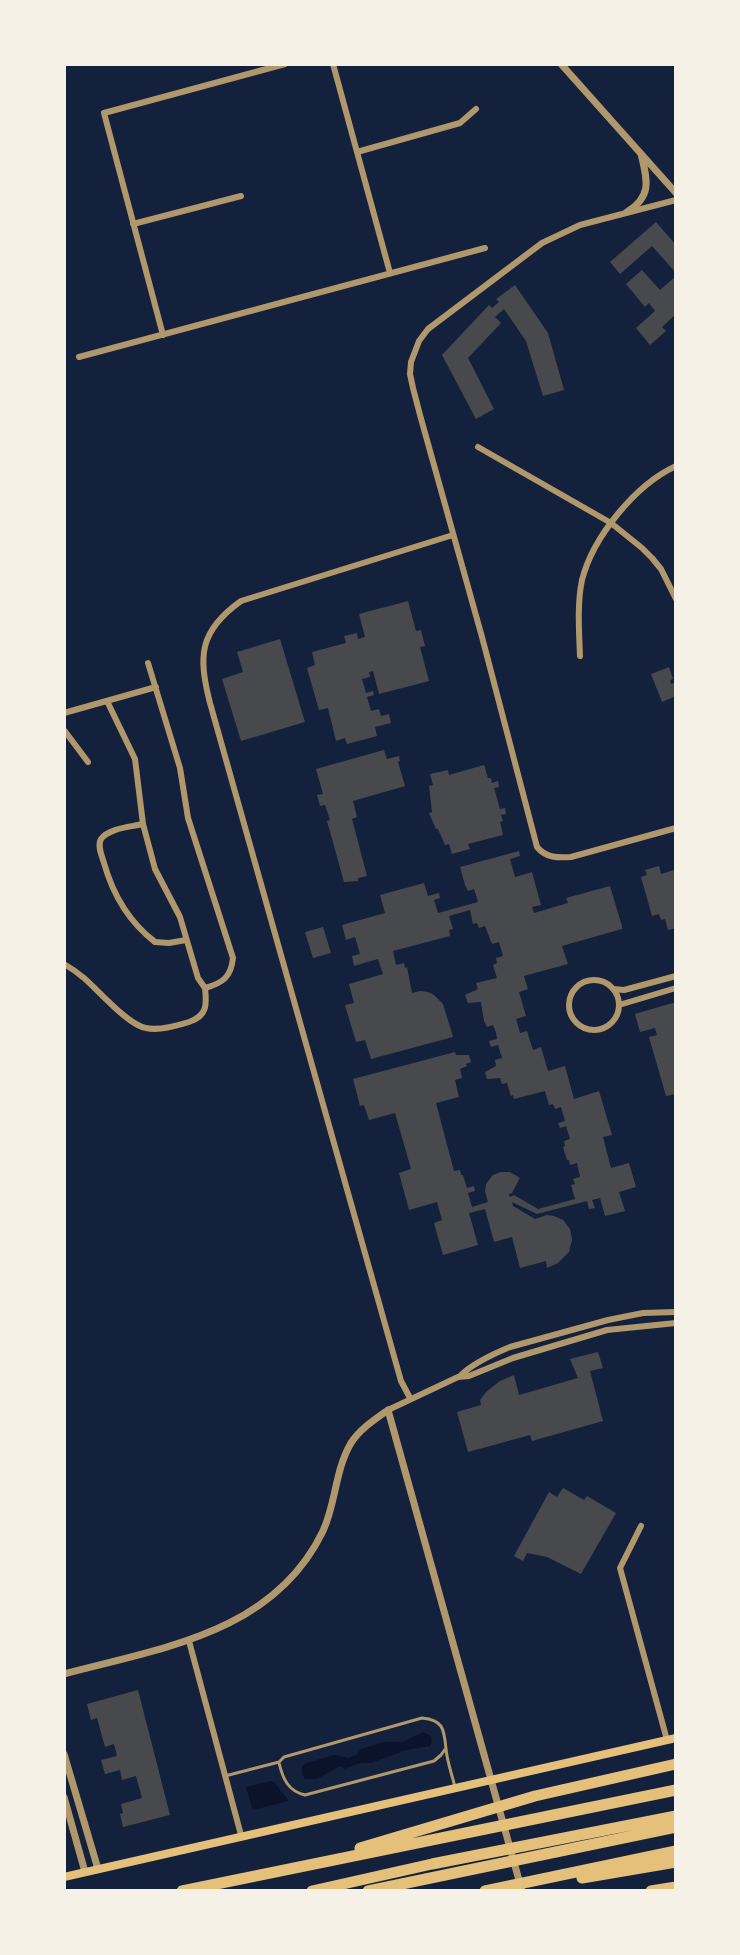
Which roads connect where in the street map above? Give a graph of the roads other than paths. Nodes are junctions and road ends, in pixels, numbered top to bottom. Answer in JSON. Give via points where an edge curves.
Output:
{"nodes":[{"id":1,"x":285,"y":64,"type":"edge"},
{"id":2,"x":333,"y":64,"type":"edge"},
{"id":3,"x":561,"y":64,"type":"edge"},
{"id":4,"x":476,"y":109,"type":"dead end"},
{"id":5,"x":357,"y":152,"type":"junction"},
{"id":6,"x":641,"y":152,"type":"junction"},
{"id":7,"x":676,"y":193,"type":"edge"},
{"id":8,"x":241,"y":196,"type":"dead end"},
{"id":9,"x":676,"y":200,"type":"edge"},
{"id":10,"x":627,"y":212,"type":"junction"},
{"id":11,"x":133,"y":224,"type":"junction"},
{"id":12,"x":485,"y":248,"type":"dead end"},
{"id":13,"x":390,"y":273,"type":"junction"},
{"id":14,"x":163,"y":335,"type":"junction"},
{"id":15,"x":79,"y":357,"type":"dead end"},
{"id":16,"x":478,"y":447,"type":"dead end"},
{"id":17,"x":676,"y":466,"type":"edge"},
{"id":18,"x":611,"y":523,"type":"junction"},
{"id":19,"x":453,"y":535,"type":"junction"},
{"id":20,"x":676,"y":599,"type":"edge"},
{"id":21,"x":580,"y":656,"type":"dead end"},
{"id":22,"x":148,"y":663,"type":"dead end"},
{"id":23,"x":156,"y":687,"type":"junction"},
{"id":24,"x":107,"y":701,"type":"junction"},
{"id":25,"x":64,"y":713,"type":"edge"},
{"id":26,"x":64,"y":730,"type":"edge"},
{"id":27,"x":88,"y":762,"type":"dead end"},
{"id":28,"x":143,"y":824,"type":"junction"},
{"id":29,"x":676,"y":828,"type":"edge"},
{"id":30,"x":186,"y":940,"type":"junction"},
{"id":31,"x":64,"y":964,"type":"edge"},
{"id":32,"x":676,"y":976,"type":"edge"},
{"id":33,"x":205,"y":988,"type":"junction"},
{"id":34,"x":676,"y":988,"type":"edge"},
{"id":35,"x":614,"y":989,"type":"junction"},
{"id":36,"x":619,"y":1005,"type":"junction"},
{"id":37,"x":676,"y":1312,"type":"edge"},
{"id":38,"x":676,"y":1323,"type":"edge"},
{"id":39,"x":458,"y":1377,"type":"junction"},
{"id":40,"x":410,"y":1398,"type":"junction"},
{"id":41,"x":388,"y":1410,"type":"junction"},
{"id":42,"x":641,"y":1526,"type":"dead end"},
{"id":43,"x":189,"y":1641,"type":"junction"},
{"id":44,"x":64,"y":1674,"type":"edge"},
{"id":45,"x":672,"y":1739,"type":"edge"},
{"id":46,"x":446,"y":1748,"type":"junction"},
{"id":47,"x":64,"y":1754,"type":"edge"},
{"id":48,"x":279,"y":1762,"type":"junction"},
{"id":49,"x":676,"y":1764,"type":"edge"},
{"id":50,"x":225,"y":1776,"type":"junction"},
{"id":51,"x":455,"y":1787,"type":"junction"},
{"id":52,"x":676,"y":1790,"type":"edge"},
{"id":53,"x":64,"y":1797,"type":"edge"},
{"id":54,"x":676,"y":1816,"type":"edge"},
{"id":55,"x":676,"y":1827,"type":"edge"},
{"id":56,"x":241,"y":1835,"type":"junction"},
{"id":57,"x":511,"y":1849,"type":"junction"},
{"id":58,"x":544,"y":1849,"type":"junction"},
{"id":59,"x":676,"y":1851,"type":"edge"},
{"id":60,"x":514,"y":1862,"type":"junction"},
{"id":61,"x":676,"y":1862,"type":"edge"},
{"id":62,"x":291,"y":1868,"type":"junction"},
{"id":63,"x":98,"y":1869,"type":"junction"},
{"id":64,"x":85,"y":1872,"type":"junction"},
{"id":65,"x":64,"y":1877,"type":"edge"},
{"id":66,"x":676,"y":1887,"type":"edge"},
{"id":67,"x":182,"y":1891,"type":"edge"},
{"id":68,"x":312,"y":1891,"type":"edge"},
{"id":69,"x":368,"y":1891,"type":"edge"},
{"id":70,"x":485,"y":1891,"type":"edge"},
{"id":71,"x":502,"y":1891,"type":"edge"},
{"id":72,"x":522,"y":1891,"type":"edge"},
{"id":73,"x":651,"y":1891,"type":"edge"}],
"edges":[{"from":1,"to":11,"type":"street","via":[[104,113]]},
{"from":2,"to":5,"type":"street"},
{"from":3,"to":6,"type":"street"},
{"from":4,"to":5,"type":"street","via":[[460,123]]},
{"from":5,"to":13,"type":"street"},
{"from":6,"to":7,"type":"street"},
{"from":6,"to":10,"type":"street","via":[[646,191]]},
{"from":8,"to":11,"type":"street"},
{"from":9,"to":10,"type":"street"},
{"from":10,"to":19,"type":"street","via":[[542,243],[428,329],[414,351],[410,374]]},
{"from":11,"to":14,"type":"street"},
{"from":12,"to":13,"type":"street"},
{"from":13,"to":14,"type":"street"},
{"from":14,"to":15,"type":"street"},
{"from":16,"to":18,"type":"street"},
{"from":17,"to":18,"type":"street","via":[[652,480]]},
{"from":18,"to":20,"type":"street","via":[[652,558]]},
{"from":18,"to":21,"type":"street","via":[[581,583]]},
{"from":19,"to":29,"type":"street","via":[[541,852],[571,857]]},
{"from":19,"to":40,"type":"street","via":[[241,601],[215,625],[203,653],[203,676],[225,758]]},
{"from":22,"to":23,"type":"street"},
{"from":23,"to":24,"type":"street"},
{"from":23,"to":33,"type":"street","via":[[180,768],[188,818],[233,958],[222,983]]},
{"from":24,"to":25,"type":"street"},
{"from":24,"to":28,"type":"street","via":[[135,759]]},
{"from":26,"to":27,"type":"street"},
{"from":28,"to":30,"type":"street","via":[[155,869]]},
{"from":28,"to":30,"type":"street","via":[[102,838],[99,846],[109,883],[155,942]]},
{"from":30,"to":33,"type":"street"},
{"from":31,"to":33,"type":"street","via":[[132,1023],[145,1028],[196,1019],[207,1005]]},
{"from":32,"to":35,"type":"street"},
{"from":34,"to":36,"type":"street"},
{"from":35,"to":36,"type":"street"},
{"from":35,"to":36,"type":"street","via":[[603,981],[585,981],[571,993],[570,1011],[577,1024],[598,1030],[611,1023]]},
{"from":37,"to":39,"type":"street","via":[[608,1320],[510,1347]]},
{"from":38,"to":39,"type":"street","via":[[607,1330]]},
{"from":39,"to":40,"type":"street"},
{"from":40,"to":41,"type":"street"},
{"from":41,"to":43,"type":"street","via":[[351,1443],[323,1531],[303,1565],[245,1616]]},
{"from":41,"to":57,"type":"street"},
{"from":42,"to":45,"type":"street","via":[[620,1568]]},
{"from":43,"to":44,"type":"street"},
{"from":43,"to":50,"type":"street"},
{"from":45,"to":51,"type":"main road"},
{"from":46,"to":48,"type":"lane","via":[[444,1730],[422,1718]]},
{"from":46,"to":48,"type":"lane","via":[[434,1761],[310,1794],[291,1789]]},
{"from":46,"to":51,"type":"lane"},
{"from":47,"to":63,"type":"street"},
{"from":48,"to":50,"type":"lane"},
{"from":49,"to":62,"type":"highway","via":[[535,1796]]},
{"from":50,"to":56,"type":"street"},
{"from":51,"to":56,"type":"main road"},
{"from":52,"to":62,"type":"highway"},
{"from":53,"to":64,"type":"street"},
{"from":54,"to":58,"type":"highway"},
{"from":55,"to":58,"type":"highway"},
{"from":56,"to":63,"type":"main road"},
{"from":57,"to":58,"type":"highway"},
{"from":57,"to":60,"type":"street"},
{"from":57,"to":68,"type":"highway"},
{"from":58,"to":60,"type":"highway"},
{"from":59,"to":70,"type":"highway"},
{"from":60,"to":69,"type":"highway"},
{"from":60,"to":72,"type":"street"},
{"from":61,"to":71,"type":"highway"},
{"from":62,"to":67,"type":"highway"},
{"from":63,"to":64,"type":"main road"},
{"from":64,"to":65,"type":"main road"},
{"from":66,"to":73,"type":"highway"}]}
